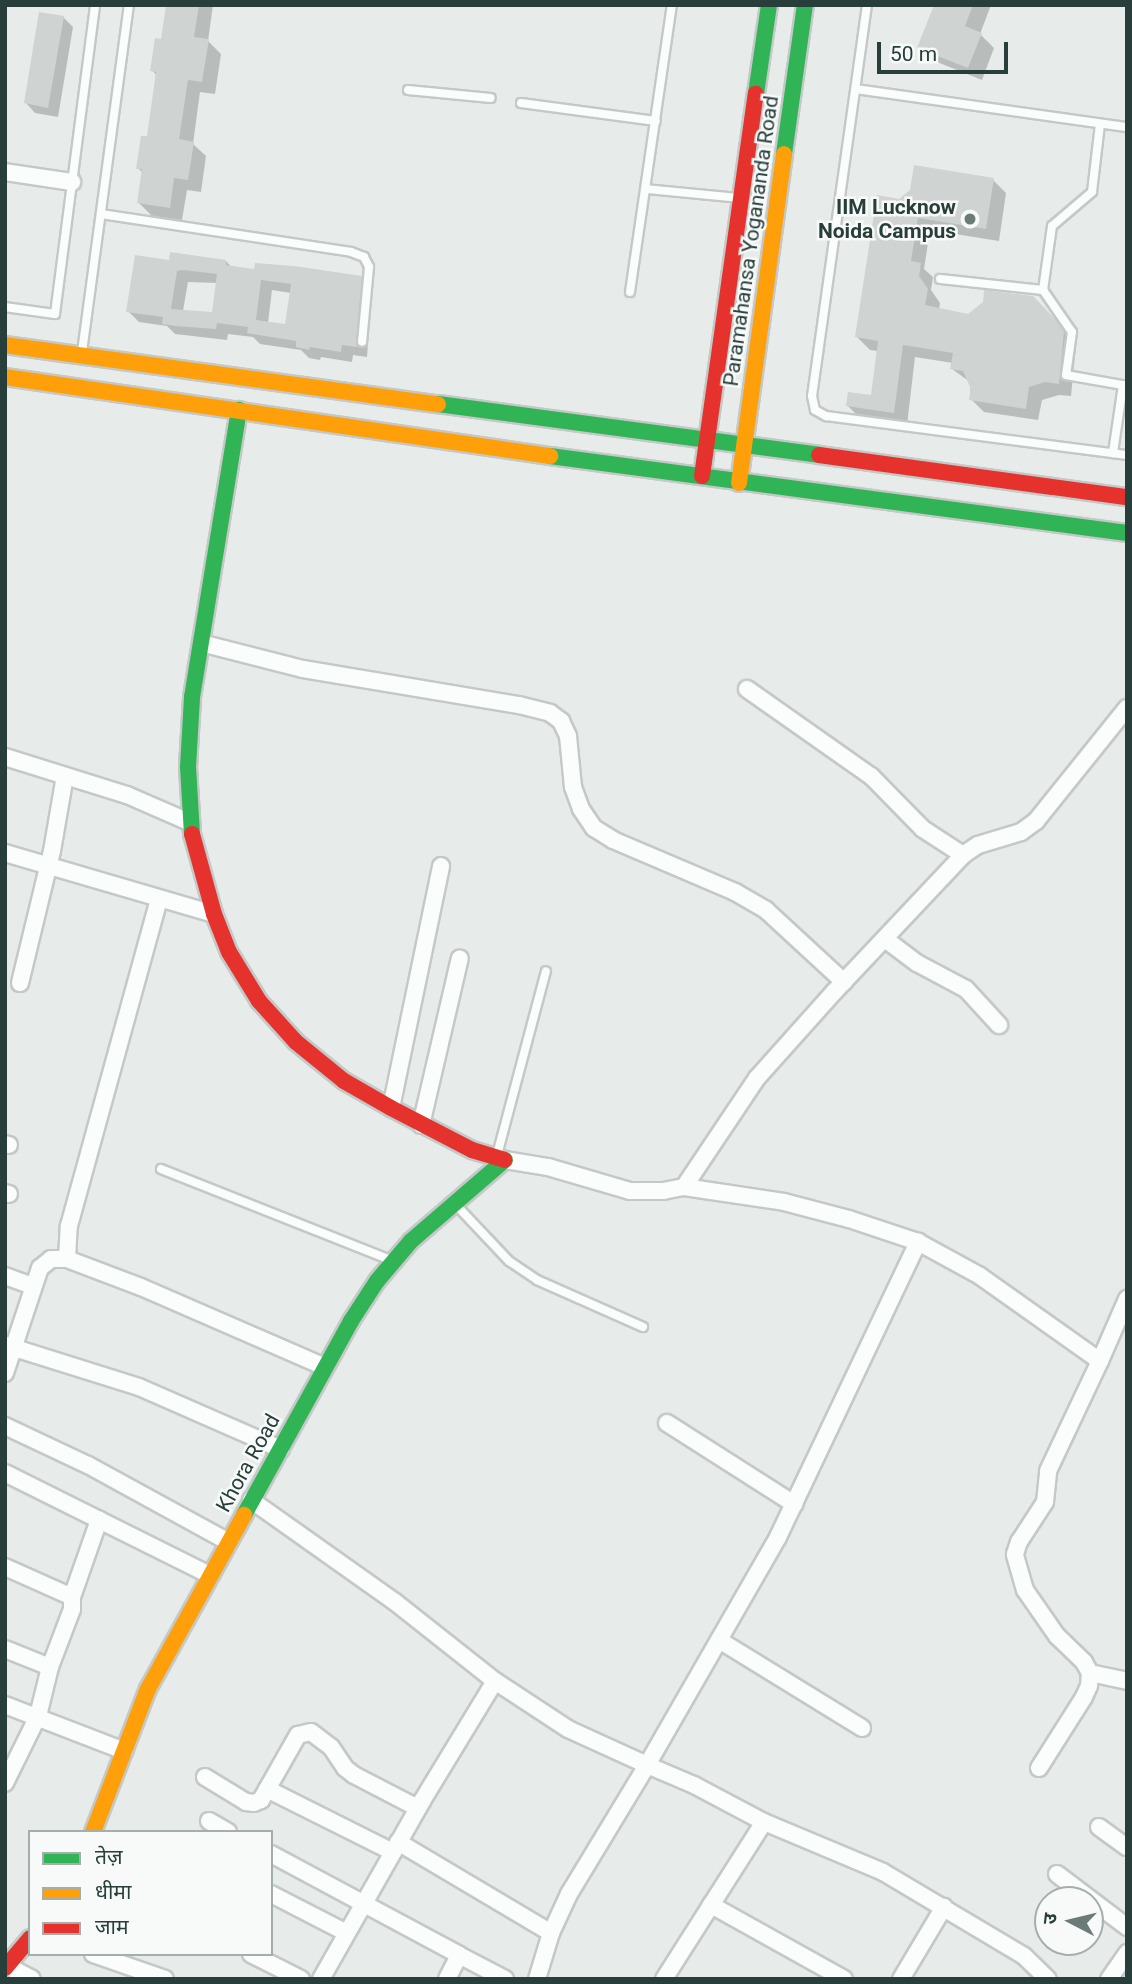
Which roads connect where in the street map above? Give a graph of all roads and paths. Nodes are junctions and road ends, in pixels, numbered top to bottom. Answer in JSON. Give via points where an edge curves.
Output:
{"nodes":[{"id":1,"x":95,"y":5,"type":"edge"},
{"id":2,"x":129,"y":5,"type":"edge"},
{"id":3,"x":672,"y":5,"type":"edge"},
{"id":4,"x":769,"y":5,"type":"edge"},
{"id":5,"x":805,"y":5,"type":"edge"},
{"id":6,"x":867,"y":5,"type":"edge"},
{"id":7,"x":856,"y":89,"type":"junction"},
{"id":8,"x":408,"y":90,"type":"dead end"},
{"id":9,"x":491,"y":98,"type":"dead end"},
{"id":10,"x":521,"y":103,"type":"dead end"},
{"id":11,"x":656,"y":121,"type":"junction"},
{"id":12,"x":1100,"y":124,"type":"junction"},
{"id":13,"x":1127,"y":127,"type":"edge"},
{"id":14,"x":5,"y":172,"type":"edge"},
{"id":15,"x":72,"y":182,"type":"junction"},
{"id":16,"x":646,"y":189,"type":"junction"},
{"id":17,"x":742,"y":198,"type":"junction"},
{"id":18,"x":101,"y":214,"type":"junction"},
{"id":19,"x":940,"y":279,"type":"dead end"},
{"id":20,"x":1043,"y":290,"type":"junction"},
{"id":21,"x":630,"y":292,"type":"dead end"},
{"id":22,"x":5,"y":307,"type":"edge"},
{"id":23,"x":362,"y":342,"type":"dead end"},
{"id":24,"x":5,"y":345,"type":"edge"},
{"id":25,"x":81,"y":355,"type":"junction"},
{"id":26,"x":5,"y":377,"type":"edge"},
{"id":27,"x":239,"y":410,"type":"junction"},
{"id":28,"x":707,"y":439,"type":"junction"},
{"id":29,"x":744,"y":445,"type":"junction"},
{"id":30,"x":1113,"y":453,"type":"junction"},
{"id":31,"x":1127,"y":456,"type":"edge"},
{"id":32,"x":702,"y":476,"type":"junction"},
{"id":33,"x":739,"y":483,"type":"junction"},
{"id":34,"x":1127,"y":497,"type":"edge"},
{"id":35,"x":1127,"y":534,"type":"edge"},
{"id":36,"x":201,"y":643,"type":"junction"},
{"id":37,"x":747,"y":690,"type":"dead end"},
{"id":38,"x":1127,"y":708,"type":"edge"},
{"id":39,"x":5,"y":757,"type":"edge"},
{"id":40,"x":65,"y":776,"type":"junction"},
{"id":41,"x":189,"y":822,"type":"junction"},
{"id":42,"x":5,"y":853,"type":"edge"},
{"id":43,"x":963,"y":855,"type":"junction"},
{"id":44,"x":48,"y":866,"type":"junction"},
{"id":45,"x":442,"y":866,"type":"dead end"},
{"id":46,"x":159,"y":899,"type":"junction"},
{"id":47,"x":214,"y":914,"type":"junction"},
{"id":48,"x":885,"y":939,"type":"junction"},
{"id":49,"x":460,"y":958,"type":"dead end"},
{"id":50,"x":546,"y":971,"type":"dead end"},
{"id":51,"x":844,"y":982,"type":"junction"},
{"id":52,"x":20,"y":984,"type":"dead end"},
{"id":53,"x":999,"y":1025,"type":"dead end"},
{"id":54,"x":391,"y":1108,"type":"junction"},
{"id":55,"x":421,"y":1125,"type":"junction"},
{"id":56,"x":501,"y":1159,"type":"junction"},
{"id":57,"x":161,"y":1169,"type":"dead end"},
{"id":58,"x":684,"y":1186,"type":"junction"},
{"id":59,"x":456,"y":1203,"type":"junction"},
{"id":60,"x":918,"y":1242,"type":"junction"},
{"id":61,"x":67,"y":1259,"type":"junction"},
{"id":62,"x":394,"y":1261,"type":"junction"},
{"id":63,"x":5,"y":1276,"type":"edge"},
{"id":64,"x":33,"y":1286,"type":"junction"},
{"id":65,"x":1127,"y":1299,"type":"edge"},
{"id":66,"x":643,"y":1327,"type":"dead end"},
{"id":67,"x":9,"y":1346,"type":"edge"},
{"id":68,"x":1100,"y":1361,"type":"junction"},
{"id":69,"x":325,"y":1367,"type":"junction"},
{"id":70,"x":5,"y":1373,"type":"edge"},
{"id":71,"x":667,"y":1423,"type":"dead end"},
{"id":72,"x":5,"y":1426,"type":"edge"},
{"id":73,"x":281,"y":1449,"type":"junction"},
{"id":74,"x":5,"y":1474,"type":"edge"},
{"id":75,"x":251,"y":1500,"type":"junction"},
{"id":76,"x":794,"y":1504,"type":"junction"},
{"id":77,"x":99,"y":1520,"type":"junction"},
{"id":78,"x":228,"y":1541,"type":"junction"},
{"id":79,"x":5,"y":1567,"type":"edge"},
{"id":80,"x":210,"y":1575,"type":"junction"},
{"id":81,"x":72,"y":1597,"type":"junction"},
{"id":82,"x":719,"y":1640,"type":"junction"},
{"id":83,"x":5,"y":1649,"type":"edge"},
{"id":84,"x":50,"y":1667,"type":"junction"},
{"id":85,"x":1090,"y":1673,"type":"junction"},
{"id":86,"x":495,"y":1681,"type":"junction"},
{"id":87,"x":1127,"y":1681,"type":"edge"},
{"id":88,"x":5,"y":1705,"type":"edge"},
{"id":89,"x":38,"y":1716,"type":"junction"},
{"id":90,"x":862,"y":1728,"type":"dead end"},
{"id":91,"x":124,"y":1751,"type":"junction"},
{"id":92,"x":647,"y":1765,"type":"junction"},
{"id":93,"x":1039,"y":1768,"type":"dead end"},
{"id":94,"x":205,"y":1777,"type":"dead end"},
{"id":95,"x":5,"y":1783,"type":"edge"},
{"id":96,"x":267,"y":1789,"type":"junction"},
{"id":97,"x":418,"y":1808,"type":"junction"},
{"id":98,"x":209,"y":1821,"type":"dead end"},
{"id":99,"x":764,"y":1822,"type":"junction"},
{"id":100,"x":1099,"y":1827,"type":"dead end"},
{"id":101,"x":94,"y":1830,"type":"edge"},
{"id":102,"x":225,"y":1830,"type":"edge"},
{"id":103,"x":396,"y":1847,"type":"junction"},
{"id":104,"x":1127,"y":1847,"type":"edge"},
{"id":105,"x":273,"y":1855,"type":"edge"},
{"id":106,"x":1057,"y":1874,"type":"dead end"},
{"id":107,"x":273,"y":1895,"type":"edge"},
{"id":108,"x":364,"y":1903,"type":"junction"},
{"id":109,"x":711,"y":1905,"type":"junction"},
{"id":110,"x":944,"y":1907,"type":"junction"},
{"id":111,"x":1127,"y":1927,"type":"edge"},
{"id":112,"x":347,"y":1933,"type":"junction"},
{"id":113,"x":551,"y":1933,"type":"junction"},
{"id":114,"x":28,"y":1940,"type":"edge"},
{"id":115,"x":1127,"y":1953,"type":"edge"},
{"id":116,"x":459,"y":1955,"type":"junction"},
{"id":117,"x":99,"y":1956,"type":"edge"},
{"id":118,"x":255,"y":1956,"type":"edge"},
{"id":119,"x":6,"y":1966,"type":"edge"},
{"id":120,"x":826,"y":1974,"type":"edge"},
{"id":121,"x":33,"y":1979,"type":"edge"},
{"id":122,"x":165,"y":1979,"type":"edge"},
{"id":123,"x":301,"y":1979,"type":"edge"},
{"id":124,"x":321,"y":1979,"type":"edge"},
{"id":125,"x":447,"y":1979,"type":"edge"},
{"id":126,"x":505,"y":1979,"type":"edge"},
{"id":127,"x":537,"y":1979,"type":"edge"},
{"id":128,"x":663,"y":1979,"type":"edge"},
{"id":129,"x":844,"y":1979,"type":"edge"},
{"id":130,"x":901,"y":1979,"type":"edge"},
{"id":131,"x":1048,"y":1979,"type":"edge"},
{"id":132,"x":1109,"y":1979,"type":"edge"}],
"edges":[{"from":1,"to":15,"type":"lane"},
{"from":2,"to":18,"type":"lane"},
{"from":3,"to":11,"type":"lane"},
{"from":4,"to":17,"type":"street","name":"Paramahansa Yogananda Road"},
{"from":5,"to":29,"type":"street","name":"Paramahansa Yogananda Road"},
{"from":6,"to":7,"type":"lane"},
{"from":7,"to":12,"type":"lane"},
{"from":7,"to":30,"type":"lane","via":[[812,396],[815,410],[826,416]]},
{"from":8,"to":9,"type":"lane"},
{"from":10,"to":11,"type":"lane"},
{"from":11,"to":16,"type":"lane"},
{"from":12,"to":13,"type":"lane"},
{"from":12,"to":20,"type":"lane","via":[[1091,192],[1052,226]]},
{"from":14,"to":15,"type":"street"},
{"from":15,"to":22,"type":"lane","via":[[55,314]]},
{"from":16,"to":17,"type":"lane"},
{"from":16,"to":21,"type":"lane"},
{"from":17,"to":28,"type":"street","name":"Paramahansa Yogananda Road"},
{"from":18,"to":23,"type":"lane","via":[[364,257],[369,267]]},
{"from":18,"to":25,"type":"lane"},
{"from":19,"to":20,"type":"lane"},
{"from":20,"to":30,"type":"lane","via":[[1072,332],[1066,375],[1123,385]]},
{"from":24,"to":25,"type":"street"},
{"from":25,"to":28,"type":"street"},
{"from":26,"to":27,"type":"street"},
{"from":27,"to":32,"type":"street"},
{"from":27,"to":36,"type":"street"},
{"from":28,"to":29,"type":"street"},
{"from":28,"to":32,"type":"street","name":"Paramahansa Yogananda Road"},
{"from":29,"to":33,"type":"street","name":"Paramahansa Yogananda Road"},
{"from":29,"to":34,"type":"street"},
{"from":30,"to":31,"type":"lane"},
{"from":32,"to":33,"type":"street"},
{"from":33,"to":35,"type":"street"},
{"from":36,"to":41,"type":"street","via":[[192,697]]},
{"from":36,"to":51,"type":"street","via":[[303,669],[550,713],[561,721],[568,736],[573,787],[594,828],[766,910]]},
{"from":37,"to":43,"type":"street","via":[[871,776],[923,829]]},
{"from":38,"to":43,"type":"street","via":[[1036,821],[1021,832],[978,845]]},
{"from":39,"to":40,"type":"street"},
{"from":40,"to":41,"type":"street","via":[[127,795]]},
{"from":40,"to":44,"type":"street"},
{"from":41,"to":47,"type":"street"},
{"from":42,"to":44,"type":"street"},
{"from":43,"to":48,"type":"street"},
{"from":44,"to":46,"type":"street"},
{"from":44,"to":52,"type":"street"},
{"from":45,"to":54,"type":"street"},
{"from":46,"to":47,"type":"street"},
{"from":46,"to":61,"type":"street","via":[[69,1226]]},
{"from":47,"to":54,"type":"street","via":[[229,952],[259,1001],[287,1032],[344,1081]]},
{"from":48,"to":51,"type":"street"},
{"from":48,"to":53,"type":"street","via":[[917,963],[966,989]]},
{"from":49,"to":55,"type":"street"},
{"from":50,"to":56,"type":"lane"},
{"from":51,"to":58,"type":"street","via":[[757,1078]]},
{"from":54,"to":55,"type":"street"},
{"from":55,"to":56,"type":"street"},
{"from":56,"to":58,"type":"street","via":[[548,1167],[630,1191]]},
{"from":56,"to":59,"type":"street","name":"Khora Road"},
{"from":57,"to":62,"type":"lane"},
{"from":58,"to":60,"type":"street","via":[[784,1202]]},
{"from":59,"to":62,"type":"street","name":"Khora Road"},
{"from":59,"to":66,"type":"lane","via":[[483,1236],[537,1280]]},
{"from":60,"to":68,"type":"street","via":[[980,1276]]},
{"from":60,"to":76,"type":"street"},
{"from":61,"to":64,"type":"street","via":[[51,1259],[40,1268]]},
{"from":61,"to":69,"type":"street"},
{"from":62,"to":69,"type":"street","name":"Khora Road"},
{"from":63,"to":64,"type":"street"},
{"from":64,"to":67,"type":"street"},
{"from":65,"to":68,"type":"street"},
{"from":67,"to":70,"type":"street"},
{"from":67,"to":73,"type":"street","via":[[139,1387]]},
{"from":68,"to":85,"type":"street","via":[[1048,1471],[1045,1502],[1015,1554],[1025,1590]]},
{"from":69,"to":73,"type":"street","name":"Khora Road"},
{"from":71,"to":76,"type":"street"},
{"from":72,"to":78,"type":"street"},
{"from":73,"to":75,"type":"street","name":"Khora Road"},
{"from":74,"to":77,"type":"street"},
{"from":75,"to":78,"type":"street","name":"Khora Road"},
{"from":75,"to":86,"type":"street","via":[[395,1602]]},
{"from":76,"to":82,"type":"street"},
{"from":77,"to":80,"type":"street"},
{"from":77,"to":81,"type":"street"},
{"from":78,"to":80,"type":"street","name":"Khora Road"},
{"from":79,"to":81,"type":"street"},
{"from":80,"to":91,"type":"street","name":"Khora Road","via":[[148,1689]]},
{"from":81,"to":84,"type":"street","via":[[72,1609]]},
{"from":82,"to":90,"type":"street"},
{"from":82,"to":92,"type":"street"},
{"from":83,"to":84,"type":"street"},
{"from":84,"to":89,"type":"street"},
{"from":85,"to":87,"type":"street"},
{"from":85,"to":93,"type":"street","via":[[1084,1697]]},
{"from":86,"to":92,"type":"street","via":[[568,1729]]},
{"from":86,"to":97,"type":"street"},
{"from":88,"to":89,"type":"street"},
{"from":89,"to":91,"type":"street"},
{"from":89,"to":95,"type":"street"},
{"from":91,"to":101,"type":"street","name":"Khora Road"},
{"from":92,"to":99,"type":"street"},
{"from":92,"to":113,"type":"street","via":[[569,1894]]},
{"from":94,"to":96,"type":"street","via":[[246,1802],[261,1800]]},
{"from":96,"to":97,"type":"street","via":[[298,1735],[311,1732],[331,1747],[354,1775]]},
{"from":96,"to":103,"type":"street"},
{"from":97,"to":103,"type":"street"},
{"from":98,"to":102,"type":"street"},
{"from":99,"to":109,"type":"street"},
{"from":99,"to":110,"type":"street","via":[[883,1872]]},
{"from":100,"to":104,"type":"street"},
{"from":103,"to":108,"type":"street"},
{"from":103,"to":113,"type":"street"},
{"from":105,"to":108,"type":"street"},
{"from":106,"to":111,"type":"street"},
{"from":107,"to":112,"type":"street"},
{"from":108,"to":112,"type":"street"},
{"from":108,"to":116,"type":"street"},
{"from":109,"to":120,"type":"street"},
{"from":109,"to":128,"type":"street"},
{"from":110,"to":130,"type":"street"},
{"from":110,"to":131,"type":"street","via":[[1024,1956]]},
{"from":112,"to":124,"type":"street"},
{"from":113,"to":127,"type":"street"},
{"from":114,"to":119,"type":"street"},
{"from":115,"to":132,"type":"street"},
{"from":116,"to":125,"type":"street"},
{"from":116,"to":126,"type":"street"},
{"from":117,"to":122,"type":"street"},
{"from":118,"to":123,"type":"street"},
{"from":119,"to":121,"type":"street"},
{"from":120,"to":129,"type":"street"}]}
